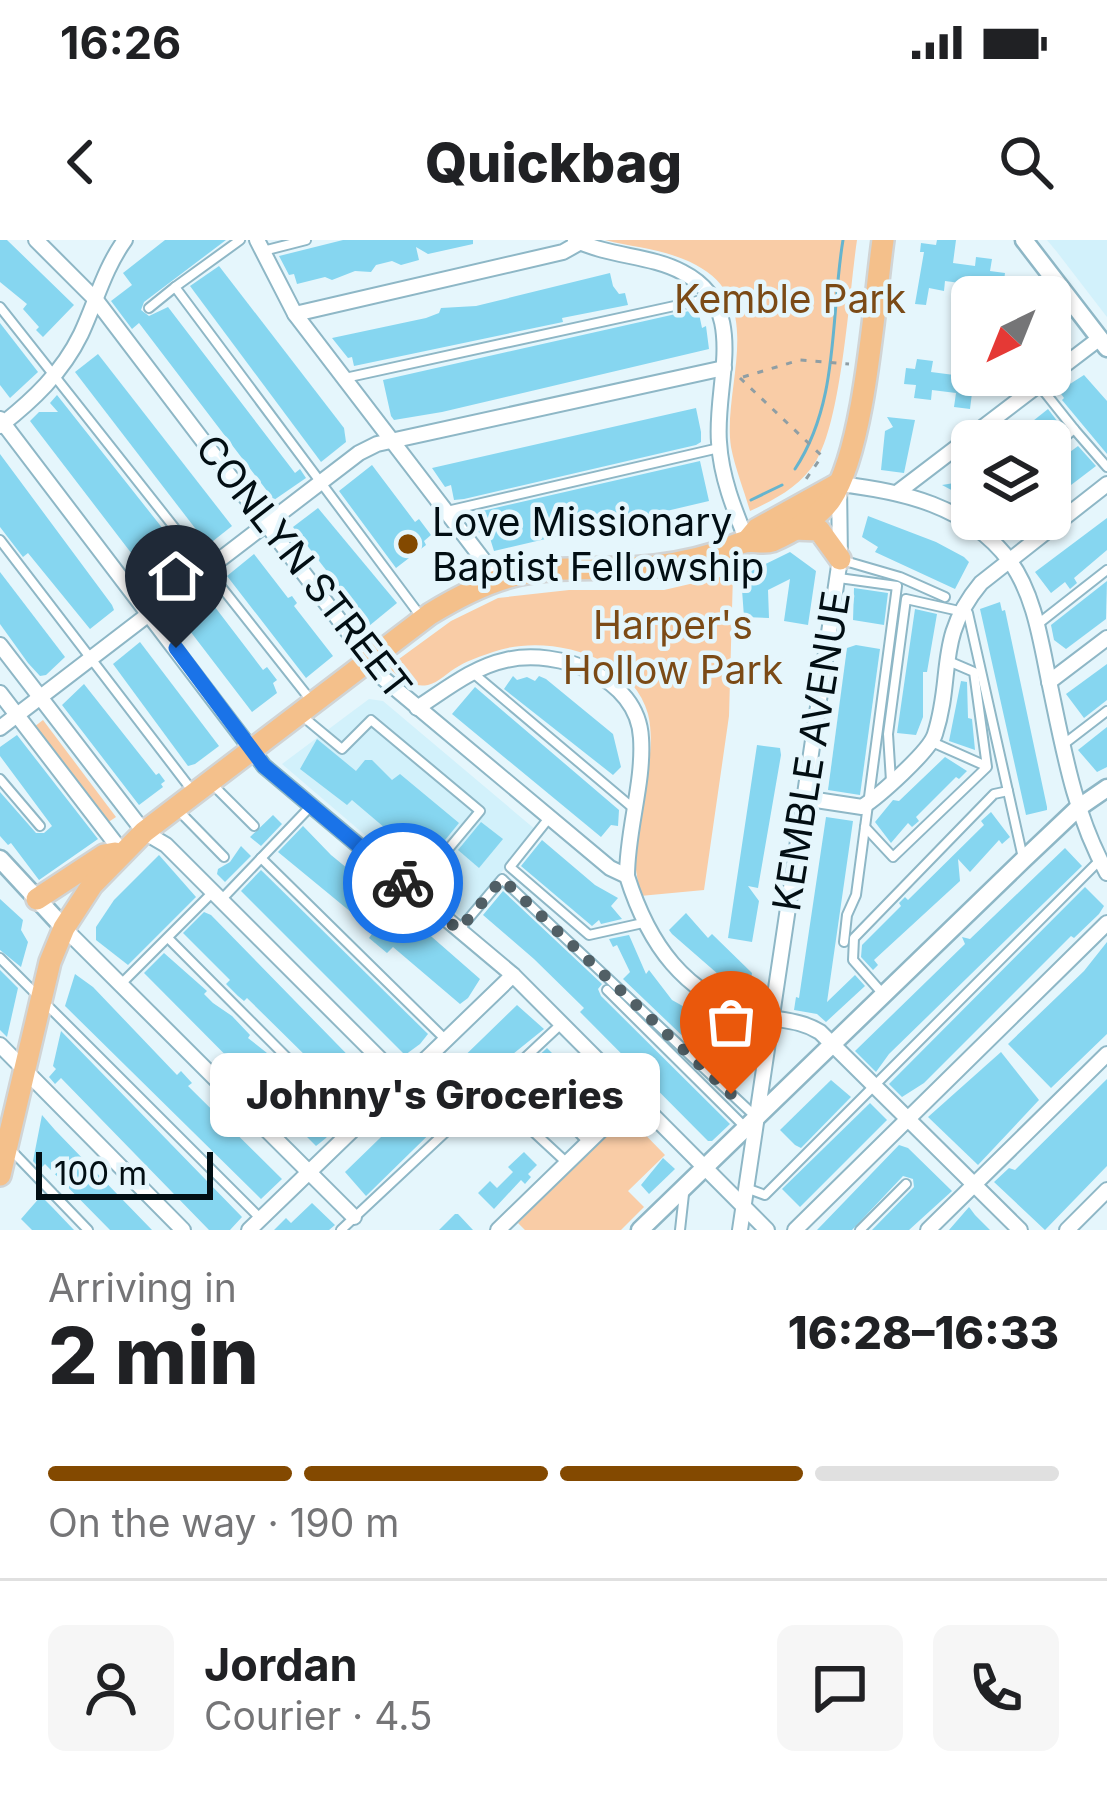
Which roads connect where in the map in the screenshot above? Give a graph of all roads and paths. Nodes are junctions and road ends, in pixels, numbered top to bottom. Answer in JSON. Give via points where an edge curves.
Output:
{"nodes":[{"id":1,"x":36,"y":240,"type":"edge"},
{"id":2,"x":125,"y":240,"type":"edge"},
{"id":3,"x":239,"y":240,"type":"edge"},
{"id":4,"x":306,"y":240,"type":"edge"},
{"id":5,"x":883,"y":240,"type":"edge"},
{"id":6,"x":1024,"y":240,"type":"edge"},
{"id":7,"x":577,"y":241,"type":"edge"},
{"id":8,"x":259,"y":246,"type":"edge"},
{"id":9,"x":175,"y":287,"type":"junction"},
{"id":10,"x":712,"y":298,"type":"junction"},
{"id":11,"x":95,"y":299,"type":"junction"},
{"id":12,"x":0,"y":307,"type":"edge"},
{"id":13,"x":149,"y":308,"type":"dead end"},
{"id":14,"x":295,"y":314,"type":"junction"},
{"id":15,"x":1103,"y":343,"type":"edge"},
{"id":16,"x":836,"y":364,"type":"dead end"},
{"id":17,"x":1071,"y":364,"type":"edge"},
{"id":18,"x":724,"y":368,"type":"junction"},
{"id":19,"x":54,"y":376,"type":"junction"},
{"id":20,"x":343,"y":378,"type":"junction"},
{"id":21,"x":1025,"y":396,"type":"edge"},
{"id":22,"x":1048,"y":396,"type":"edge"},
{"id":23,"x":1,"y":423,"type":"edge"},
{"id":24,"x":1074,"y":429,"type":"junction"},
{"id":25,"x":1071,"y":432,"type":"edge"},
{"id":26,"x":394,"y":443,"type":"junction"},
{"id":27,"x":814,"y":447,"type":"dead end"},
{"id":28,"x":719,"y":448,"type":"junction"},
{"id":29,"x":1107,"y":467,"type":"edge"},
{"id":30,"x":322,"y":482,"type":"junction"},
{"id":31,"x":839,"y":484,"type":"junction"},
{"id":32,"x":1107,"y":484,"type":"edge"},
{"id":33,"x":898,"y":492,"type":"junction"},
{"id":34,"x":951,"y":511,"type":"edge"},
{"id":35,"x":446,"y":512,"type":"junction"},
{"id":36,"x":268,"y":524,"type":"junction"},
{"id":37,"x":793,"y":529,"type":"junction"},
{"id":38,"x":0,"y":540,"type":"edge"},
{"id":39,"x":990,"y":540,"type":"edge"},
{"id":40,"x":747,"y":541,"type":"junction"},
{"id":41,"x":1010,"y":560,"type":"junction"},
{"id":42,"x":838,"y":569,"type":"junction"},
{"id":43,"x":1107,"y":570,"type":"edge"},
{"id":44,"x":207,"y":572,"type":"junction"},
{"id":45,"x":497,"y":578,"type":"junction"},
{"id":46,"x":944,"y":597,"type":"dead end"},
{"id":47,"x":962,"y":610,"type":"junction"},
{"id":48,"x":150,"y":614,"type":"junction"},
{"id":49,"x":423,"y":620,"type":"junction"},
{"id":50,"x":1036,"y":625,"type":"junction"},
{"id":51,"x":1107,"y":638,"type":"edge"},
{"id":52,"x":0,"y":645,"type":"edge"},
{"id":53,"x":91,"y":658,"type":"junction"},
{"id":54,"x":371,"y":659,"type":"junction"},
{"id":55,"x":946,"y":660,"type":"junction"},
{"id":56,"x":472,"y":673,"type":"junction"},
{"id":57,"x":1049,"y":682,"type":"junction"},
{"id":58,"x":0,"y":693,"type":"edge"},
{"id":59,"x":40,"y":698,"type":"junction"},
{"id":60,"x":417,"y":708,"type":"junction"},
{"id":61,"x":307,"y":709,"type":"junction"},
{"id":62,"x":1107,"y":711,"type":"edge"},
{"id":63,"x":17,"y":715,"type":"junction"},
{"id":64,"x":0,"y":728,"type":"edge"},
{"id":65,"x":932,"y":742,"type":"junction"},
{"id":66,"x":1063,"y":745,"type":"junction"},
{"id":67,"x":253,"y":750,"type":"junction"},
{"id":68,"x":987,"y":767,"type":"junction"},
{"id":69,"x":0,"y":779,"type":"edge"},
{"id":70,"x":891,"y":782,"type":"junction"},
{"id":71,"x":1107,"y":788,"type":"edge"},
{"id":72,"x":1008,"y":791,"type":"junction"},
{"id":73,"x":194,"y":795,"type":"junction"},
{"id":74,"x":803,"y":799,"type":"junction"},
{"id":75,"x":867,"y":805,"type":"junction"},
{"id":76,"x":311,"y":806,"type":"junction"},
{"id":77,"x":633,"y":808,"type":"junction"},
{"id":78,"x":1078,"y":808,"type":"junction"},
{"id":79,"x":549,"y":818,"type":"junction"},
{"id":80,"x":864,"y":825,"type":"junction"},
{"id":81,"x":40,"y":826,"type":"dead end"},
{"id":82,"x":254,"y":826,"type":"dead end"},
{"id":83,"x":144,"y":832,"type":"junction"},
{"id":84,"x":122,"y":852,"type":"junction"},
{"id":85,"x":224,"y":857,"type":"dead end"},
{"id":86,"x":261,"y":858,"type":"junction"},
{"id":87,"x":0,"y":859,"type":"edge"},
{"id":88,"x":1023,"y":860,"type":"junction"},
{"id":89,"x":1103,"y":867,"type":"edge"},
{"id":90,"x":627,"y":876,"type":"junction"},
{"id":91,"x":413,"y":891,"type":"junction"},
{"id":92,"x":217,"y":896,"type":"junction"},
{"id":93,"x":38,"y":899,"type":"junction"},
{"id":94,"x":643,"y":922,"type":"junction"},
{"id":95,"x":1107,"y":922,"type":"edge"},
{"id":96,"x":64,"y":928,"type":"junction"},
{"id":97,"x":459,"y":930,"type":"junction"},
{"id":98,"x":168,"y":938,"type":"junction"},
{"id":99,"x":844,"y":942,"type":"dead end"},
{"id":100,"x":0,"y":958,"type":"edge"},
{"id":101,"x":513,"y":975,"type":"junction"},
{"id":102,"x":121,"y":984,"type":"junction"},
{"id":103,"x":607,"y":991,"type":"dead end"},
{"id":104,"x":884,"y":995,"type":"junction"},
{"id":105,"x":41,"y":999,"type":"junction"},
{"id":106,"x":726,"y":1004,"type":"junction"},
{"id":107,"x":770,"y":1018,"type":"junction"},
{"id":108,"x":561,"y":1024,"type":"junction"},
{"id":109,"x":446,"y":1040,"type":"junction"},
{"id":110,"x":833,"y":1044,"type":"junction"},
{"id":111,"x":0,"y":1045,"type":"edge"},
{"id":112,"x":1107,"y":1054,"type":"edge"},
{"id":113,"x":514,"y":1068,"type":"junction"},
{"id":114,"x":23,"y":1069,"type":"junction"},
{"id":115,"x":706,"y":1070,"type":"junction"},
{"id":116,"x":403,"y":1082,"type":"junction"},
{"id":117,"x":874,"y":1085,"type":"junction"},
{"id":118,"x":634,"y":1098,"type":"junction"},
{"id":119,"x":538,"y":1111,"type":"dead end"},
{"id":120,"x":908,"y":1119,"type":"junction"},
{"id":121,"x":751,"y":1123,"type":"junction"},
{"id":122,"x":356,"y":1126,"type":"junction"},
{"id":123,"x":588,"y":1142,"type":"junction"},
{"id":124,"x":3,"y":1143,"type":"edge"},
{"id":125,"x":567,"y":1163,"type":"junction"},
{"id":126,"x":705,"y":1167,"type":"junction"},
{"id":127,"x":310,"y":1172,"type":"junction"},
{"id":128,"x":0,"y":1175,"type":"edge"},
{"id":129,"x":906,"y":1184,"type":"dead end"},
{"id":130,"x":974,"y":1185,"type":"junction"},
{"id":131,"x":685,"y":1187,"type":"junction"},
{"id":132,"x":746,"y":1188,"type":"junction"},
{"id":133,"x":1107,"y":1190,"type":"edge"},
{"id":134,"x":743,"y":1207,"type":"junction"},
{"id":135,"x":354,"y":1217,"type":"junction"},
{"id":136,"x":255,"y":1224,"type":"edge"},
{"id":137,"x":88,"y":1230,"type":"edge"},
{"id":138,"x":183,"y":1230,"type":"edge"},
{"id":139,"x":341,"y":1230,"type":"edge"},
{"id":140,"x":498,"y":1230,"type":"edge"},
{"id":141,"x":640,"y":1230,"type":"edge"},
{"id":142,"x":680,"y":1230,"type":"edge"},
{"id":143,"x":740,"y":1230,"type":"edge"},
{"id":144,"x":766,"y":1230,"type":"edge"},
{"id":145,"x":795,"y":1230,"type":"edge"},
{"id":146,"x":860,"y":1230,"type":"edge"},
{"id":147,"x":928,"y":1230,"type":"edge"},
{"id":148,"x":1020,"y":1230,"type":"edge"},
{"id":149,"x":1067,"y":1230,"type":"edge"}],
"edges":[{"from":1,"to":11,"type":"street","name":"CONLYN STREET"},
{"from":2,"to":11,"type":"street"},
{"from":3,"to":9,"type":"lane"},
{"from":4,"to":8,"type":"lane"},
{"from":5,"to":31,"type":"main road","via":[[855,430]]},
{"from":6,"to":15,"type":"street"},
{"from":7,"to":10,"type":"street","via":[[686,273]]},
{"from":7,"to":14,"type":"street","via":[[563,252]]},
{"from":8,"to":14,"type":"street"},
{"from":9,"to":13,"type":"lane"},
{"from":9,"to":30,"type":"lane"},
{"from":10,"to":18,"type":"street","via":[[727,335]]},
{"from":10,"to":20,"type":"lane"},
{"from":11,"to":19,"type":"street"},
{"from":11,"to":36,"type":"street","name":"CONLYN STREET"},
{"from":12,"to":19,"type":"lane"},
{"from":14,"to":20,"type":"street"},
{"from":15,"to":17,"type":"street"},
{"from":16,"to":27,"type":"path","via":[[779,364],[740,378]]},
{"from":18,"to":26,"type":"street"},
{"from":18,"to":28,"type":"street"},
{"from":19,"to":23,"type":"street"},
{"from":19,"to":44,"type":"lane"},
{"from":20,"to":26,"type":"street"},
{"from":21,"to":33,"type":"street"},
{"from":22,"to":24,"type":"lane"},
{"from":23,"to":48,"type":"street"},
{"from":24,"to":25,"type":"lane"},
{"from":24,"to":29,"type":"lane"},
{"from":26,"to":30,"type":"street","via":[[359,453]]},
{"from":26,"to":35,"type":"street"},
{"from":28,"to":35,"type":"lane"},
{"from":28,"to":40,"type":"street"},
{"from":30,"to":36,"type":"street"},
{"from":30,"to":49,"type":"lane"},
{"from":31,"to":33,"type":"street"},
{"from":31,"to":37,"type":"main road","via":[[820,512]]},
{"from":31,"to":40,"type":"main road"},
{"from":31,"to":42,"type":"street","name":"KEMBLE AVENUE"},
{"from":32,"to":41,"type":"street"},
{"from":33,"to":34,"type":"street"},
{"from":35,"to":45,"type":"street"},
{"from":36,"to":44,"type":"street"},
{"from":36,"to":54,"type":"street","name":"CONLYN STREET"},
{"from":37,"to":40,"type":"main road","via":[[768,543]]},
{"from":37,"to":42,"type":"main road","via":[[819,530]]},
{"from":38,"to":53,"type":"lane"},
{"from":39,"to":41,"type":"street"},
{"from":40,"to":45,"type":"main road","via":[[676,562]]},
{"from":41,"to":47,"type":"street"},
{"from":41,"to":50,"type":"street"},
{"from":42,"to":46,"type":"lane","via":[[900,577]]},
{"from":42,"to":74,"type":"street","name":"KEMBLE AVENUE"},
{"from":42,"to":75,"type":"lane","via":[[897,586]]},
{"from":43,"to":50,"type":"lane"},
{"from":44,"to":48,"type":"street"},
{"from":44,"to":61,"type":"lane"},
{"from":45,"to":49,"type":"main road"},
{"from":47,"to":55,"type":"street"},
{"from":47,"to":70,"type":"lane","via":[[906,599],[887,734]]},
{"from":47,"to":72,"type":"lane"},
{"from":48,"to":53,"type":"street"},
{"from":48,"to":67,"type":"street"},
{"from":49,"to":54,"type":"main road"},
{"from":50,"to":57,"type":"street"},
{"from":51,"to":57,"type":"street"},
{"from":52,"to":59,"type":"street"},
{"from":53,"to":59,"type":"street"},
{"from":53,"to":73,"type":"lane"},
{"from":54,"to":60,"type":"street","name":"CONLYN STREET"},
{"from":54,"to":61,"type":"main road"},
{"from":55,"to":65,"type":"street"},
{"from":55,"to":68,"type":"lane","via":[[974,672]]},
{"from":56,"to":60,"type":"street"},
{"from":56,"to":77,"type":"lane"},
{"from":56,"to":77,"type":"street","via":[[526,657],[608,680],[626,697],[640,731]]},
{"from":57,"to":66,"type":"street"},
{"from":58,"to":63,"type":"street"},
{"from":59,"to":63,"type":"street"},
{"from":59,"to":83,"type":"street"},
{"from":60,"to":79,"type":"street","name":"CONLYN STREET"},
{"from":61,"to":67,"type":"main road"},
{"from":61,"to":91,"type":"lane","via":[[342,749],[371,720],[480,811]]},
{"from":62,"to":66,"type":"lane"},
{"from":63,"to":64,"type":"street"},
{"from":63,"to":84,"type":"street"},
{"from":65,"to":68,"type":"lane"},
{"from":65,"to":70,"type":"street"},
{"from":66,"to":78,"type":"street"},
{"from":67,"to":73,"type":"main road"},
{"from":67,"to":76,"type":"street"},
{"from":68,"to":80,"type":"lane","via":[[892,857]]},
{"from":69,"to":81,"type":"lane"},
{"from":70,"to":75,"type":"street"},
{"from":71,"to":78,"type":"street"},
{"from":72,"to":88,"type":"lane"},
{"from":72,"to":104,"type":"lane","via":[[994,794],[854,938],[853,960]]},
{"from":73,"to":82,"type":"lane"},
{"from":73,"to":83,"type":"main road"},
{"from":73,"to":85,"type":"lane"},
{"from":74,"to":75,"type":"street"},
{"from":74,"to":107,"type":"street","name":"KEMBLE AVENUE"},
{"from":75,"to":80,"type":"lane"},
{"from":76,"to":86,"type":"lane"},
{"from":76,"to":91,"type":"street"},
{"from":77,"to":90,"type":"street"},
{"from":78,"to":88,"type":"street"},
{"from":78,"to":89,"type":"street"},
{"from":79,"to":90,"type":"street","name":"CONLYN STREET"},
{"from":79,"to":94,"type":"lane","via":[[509,867],[590,935]]},
{"from":80,"to":99,"type":"lane"},
{"from":83,"to":84,"type":"main road"},
{"from":83,"to":92,"type":"street"},
{"from":84,"to":93,"type":"main road","via":[[104,855]]},
{"from":84,"to":96,"type":"main road"},
{"from":86,"to":92,"type":"lane"},
{"from":86,"to":109,"type":"lane"},
{"from":87,"to":93,"type":"street"},
{"from":88,"to":104,"type":"street"},
{"from":89,"to":117,"type":"lane"},
{"from":90,"to":94,"type":"street"},
{"from":91,"to":97,"type":"street"},
{"from":92,"to":98,"type":"lane"},
{"from":92,"to":116,"type":"street"},
{"from":93,"to":96,"type":"street"},
{"from":94,"to":106,"type":"street","via":[[667,961]]},
{"from":95,"to":120,"type":"street"},
{"from":96,"to":102,"type":"street"},
{"from":96,"to":105,"type":"main road"},
{"from":97,"to":101,"type":"street"},
{"from":97,"to":115,"type":"lane","via":[[502,879]]},
{"from":98,"to":102,"type":"lane"},
{"from":98,"to":122,"type":"lane"},
{"from":100,"to":105,"type":"lane"},
{"from":101,"to":108,"type":"street"},
{"from":101,"to":109,"type":"street"},
{"from":102,"to":127,"type":"street"},
{"from":103,"to":121,"type":"lane"},
{"from":104,"to":110,"type":"street"},
{"from":105,"to":114,"type":"main road"},
{"from":105,"to":136,"type":"lane"},
{"from":106,"to":107,"type":"street"},
{"from":106,"to":115,"type":"lane"},
{"from":107,"to":110,"type":"street","via":[[800,1022]]},
{"from":107,"to":121,"type":"street","name":"KEMBLE AVENUE"},
{"from":108,"to":113,"type":"lane"},
{"from":108,"to":118,"type":"street"},
{"from":109,"to":116,"type":"street"},
{"from":110,"to":117,"type":"street"},
{"from":110,"to":121,"type":"street"},
{"from":111,"to":114,"type":"street"},
{"from":112,"to":130,"type":"street"},
{"from":113,"to":123,"type":"lane"},
{"from":113,"to":135,"type":"lane"},
{"from":114,"to":124,"type":"main road"},
{"from":114,"to":138,"type":"street"},
{"from":115,"to":121,"type":"lane"},
{"from":116,"to":122,"type":"street"},
{"from":117,"to":120,"type":"street"},
{"from":117,"to":132,"type":"lane","via":[[765,1195]]},
{"from":118,"to":123,"type":"street"},
{"from":118,"to":126,"type":"street"},
{"from":119,"to":125,"type":"lane","via":[[525,1124]]},
{"from":120,"to":130,"type":"street"},
{"from":120,"to":145,"type":"street"},
{"from":121,"to":126,"type":"street"},
{"from":121,"to":132,"type":"street","name":"KEMBLE AVENUE"},
{"from":122,"to":127,"type":"street"},
{"from":123,"to":125,"type":"street"},
{"from":124,"to":128,"type":"main road"},
{"from":124,"to":137,"type":"lane"},
{"from":125,"to":140,"type":"street"},
{"from":126,"to":131,"type":"street"},
{"from":126,"to":134,"type":"street"},
{"from":127,"to":135,"type":"street"},
{"from":127,"to":136,"type":"street"},
{"from":129,"to":146,"type":"lane"},
{"from":130,"to":147,"type":"street"},
{"from":130,"to":148,"type":"street"},
{"from":131,"to":141,"type":"street"},
{"from":131,"to":142,"type":"lane"},
{"from":132,"to":134,"type":"street","name":"KEMBLE AVENUE"},
{"from":133,"to":149,"type":"street"},
{"from":134,"to":143,"type":"street","name":"KEMBLE AVENUE"},
{"from":134,"to":144,"type":"street"},
{"from":135,"to":139,"type":"lane"}]}
